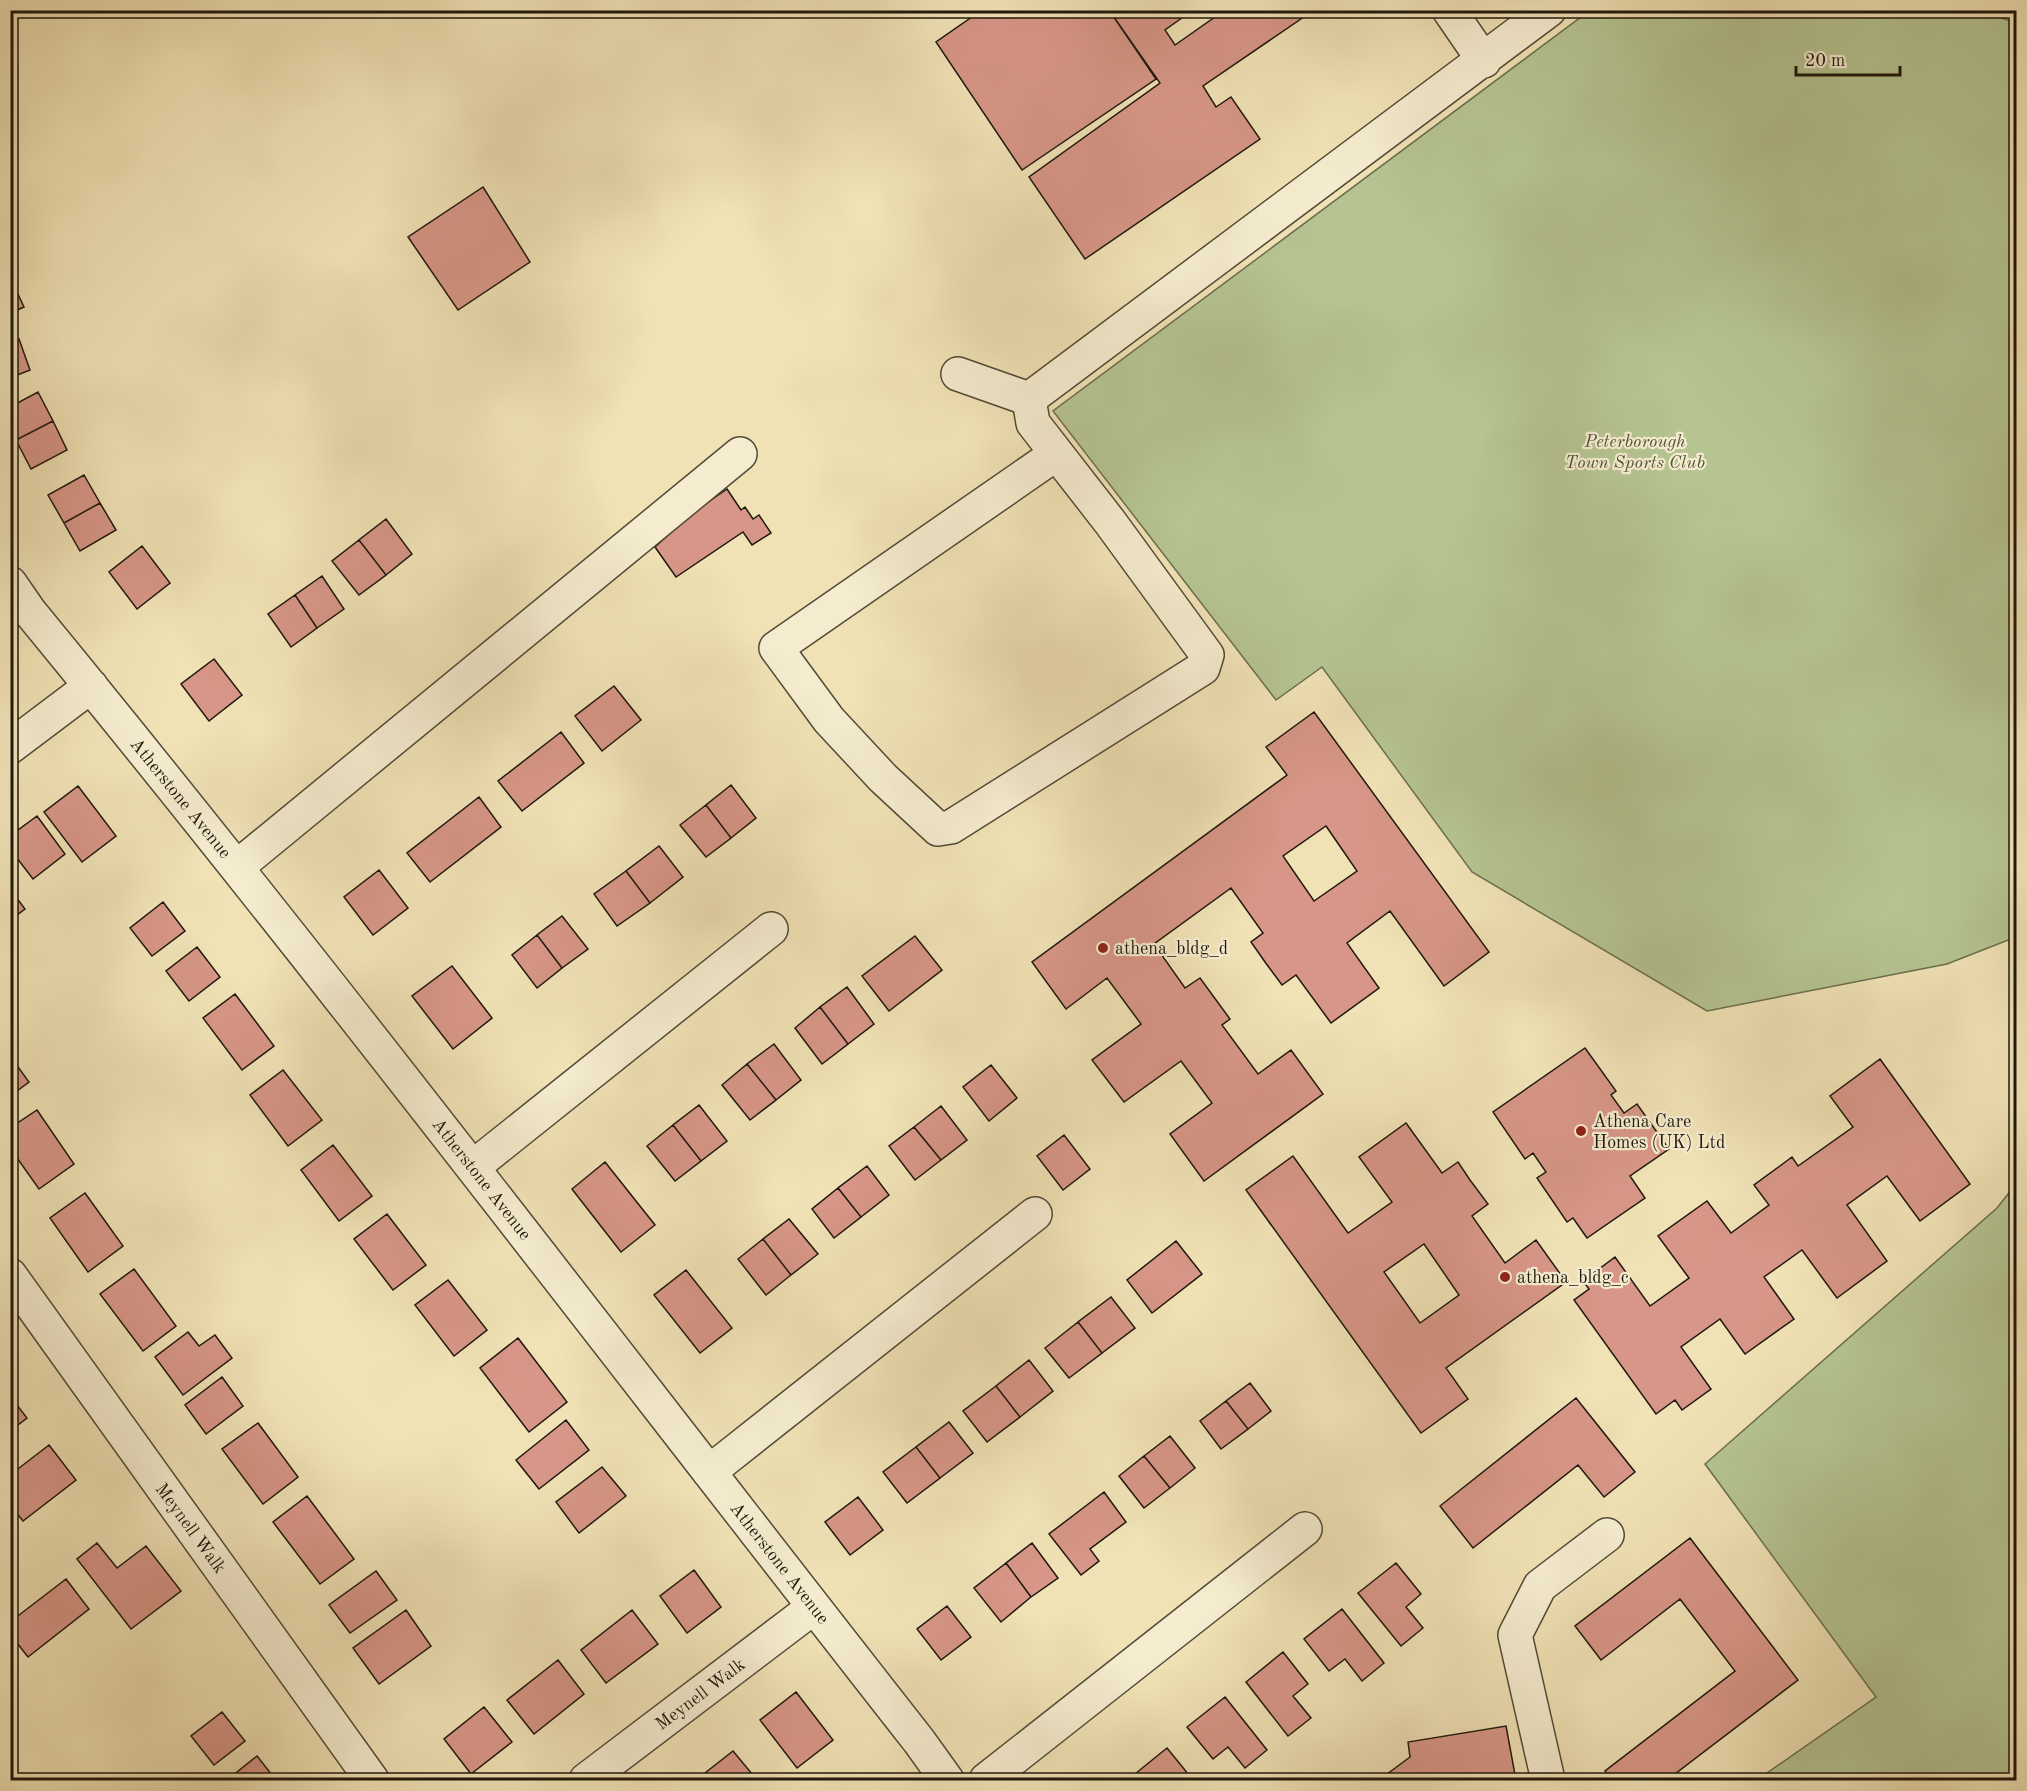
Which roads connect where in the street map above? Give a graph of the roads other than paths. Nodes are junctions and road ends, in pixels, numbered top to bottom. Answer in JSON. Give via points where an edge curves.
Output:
{"nodes":[{"id":1,"x":1449,"y":10,"type":"edge"},
{"id":2,"x":1548,"y":10,"type":"edge"},
{"id":3,"x":1484,"y":61,"type":"junction"},
{"id":4,"x":958,"y":374,"type":"dead end"},
{"id":5,"x":1029,"y":399,"type":"junction"},
{"id":6,"x":740,"y":454,"type":"dead end"},
{"id":7,"x":1056,"y":454,"type":"junction"},
{"id":8,"x":10,"y":583,"type":"edge"},
{"id":9,"x":90,"y":686,"type":"junction"},
{"id":10,"x":10,"y":747,"type":"edge"},
{"id":11,"x":237,"y":867,"type":"junction"},
{"id":12,"x":771,"y":929,"type":"dead end"},
{"id":13,"x":473,"y":1167,"type":"junction"},
{"id":14,"x":1035,"y":1214,"type":"dead end"},
{"id":15,"x":10,"y":1275,"type":"edge"},
{"id":16,"x":709,"y":1472,"type":"junction"},
{"id":17,"x":1305,"y":1529,"type":"dead end"},
{"id":18,"x":1607,"y":1535,"type":"dead end"},
{"id":19,"x":814,"y":1607,"type":"junction"},
{"id":20,"x":372,"y":1780,"type":"edge"},
{"id":21,"x":586,"y":1780,"type":"edge"},
{"id":22,"x":947,"y":1780,"type":"edge"},
{"id":23,"x":986,"y":1780,"type":"edge"},
{"id":24,"x":1548,"y":1780,"type":"edge"}],
"edges":[{"from":1,"to":3,"type":"street"},
{"from":2,"to":3,"type":"street"},
{"from":3,"to":5,"type":"street"},
{"from":4,"to":5,"type":"street"},
{"from":5,"to":7,"type":"street","via":[[1033,423]]},
{"from":6,"to":11,"type":"street"},
{"from":7,"to":7,"type":"street","via":[[776,648],[829,720],[938,829],[951,828],[1203,668],[1207,655]]},
{"from":8,"to":9,"type":"street","name":"Atherstone Avenue"},
{"from":9,"to":10,"type":"street"},
{"from":9,"to":11,"type":"street","name":"Atherstone Avenue"},
{"from":11,"to":13,"type":"street","name":"Atherstone Avenue"},
{"from":12,"to":13,"type":"street"},
{"from":13,"to":16,"type":"street","name":"Atherstone Avenue"},
{"from":14,"to":16,"type":"street"},
{"from":15,"to":20,"type":"street","name":"Meynell Walk"},
{"from":16,"to":19,"type":"street","name":"Atherstone Avenue"},
{"from":17,"to":23,"type":"street"},
{"from":18,"to":24,"type":"street","via":[[1539,1586],[1515,1635]]},
{"from":19,"to":21,"type":"street","name":"Meynell Walk"},
{"from":19,"to":22,"type":"street","name":"Atherstone Avenue"}]}
